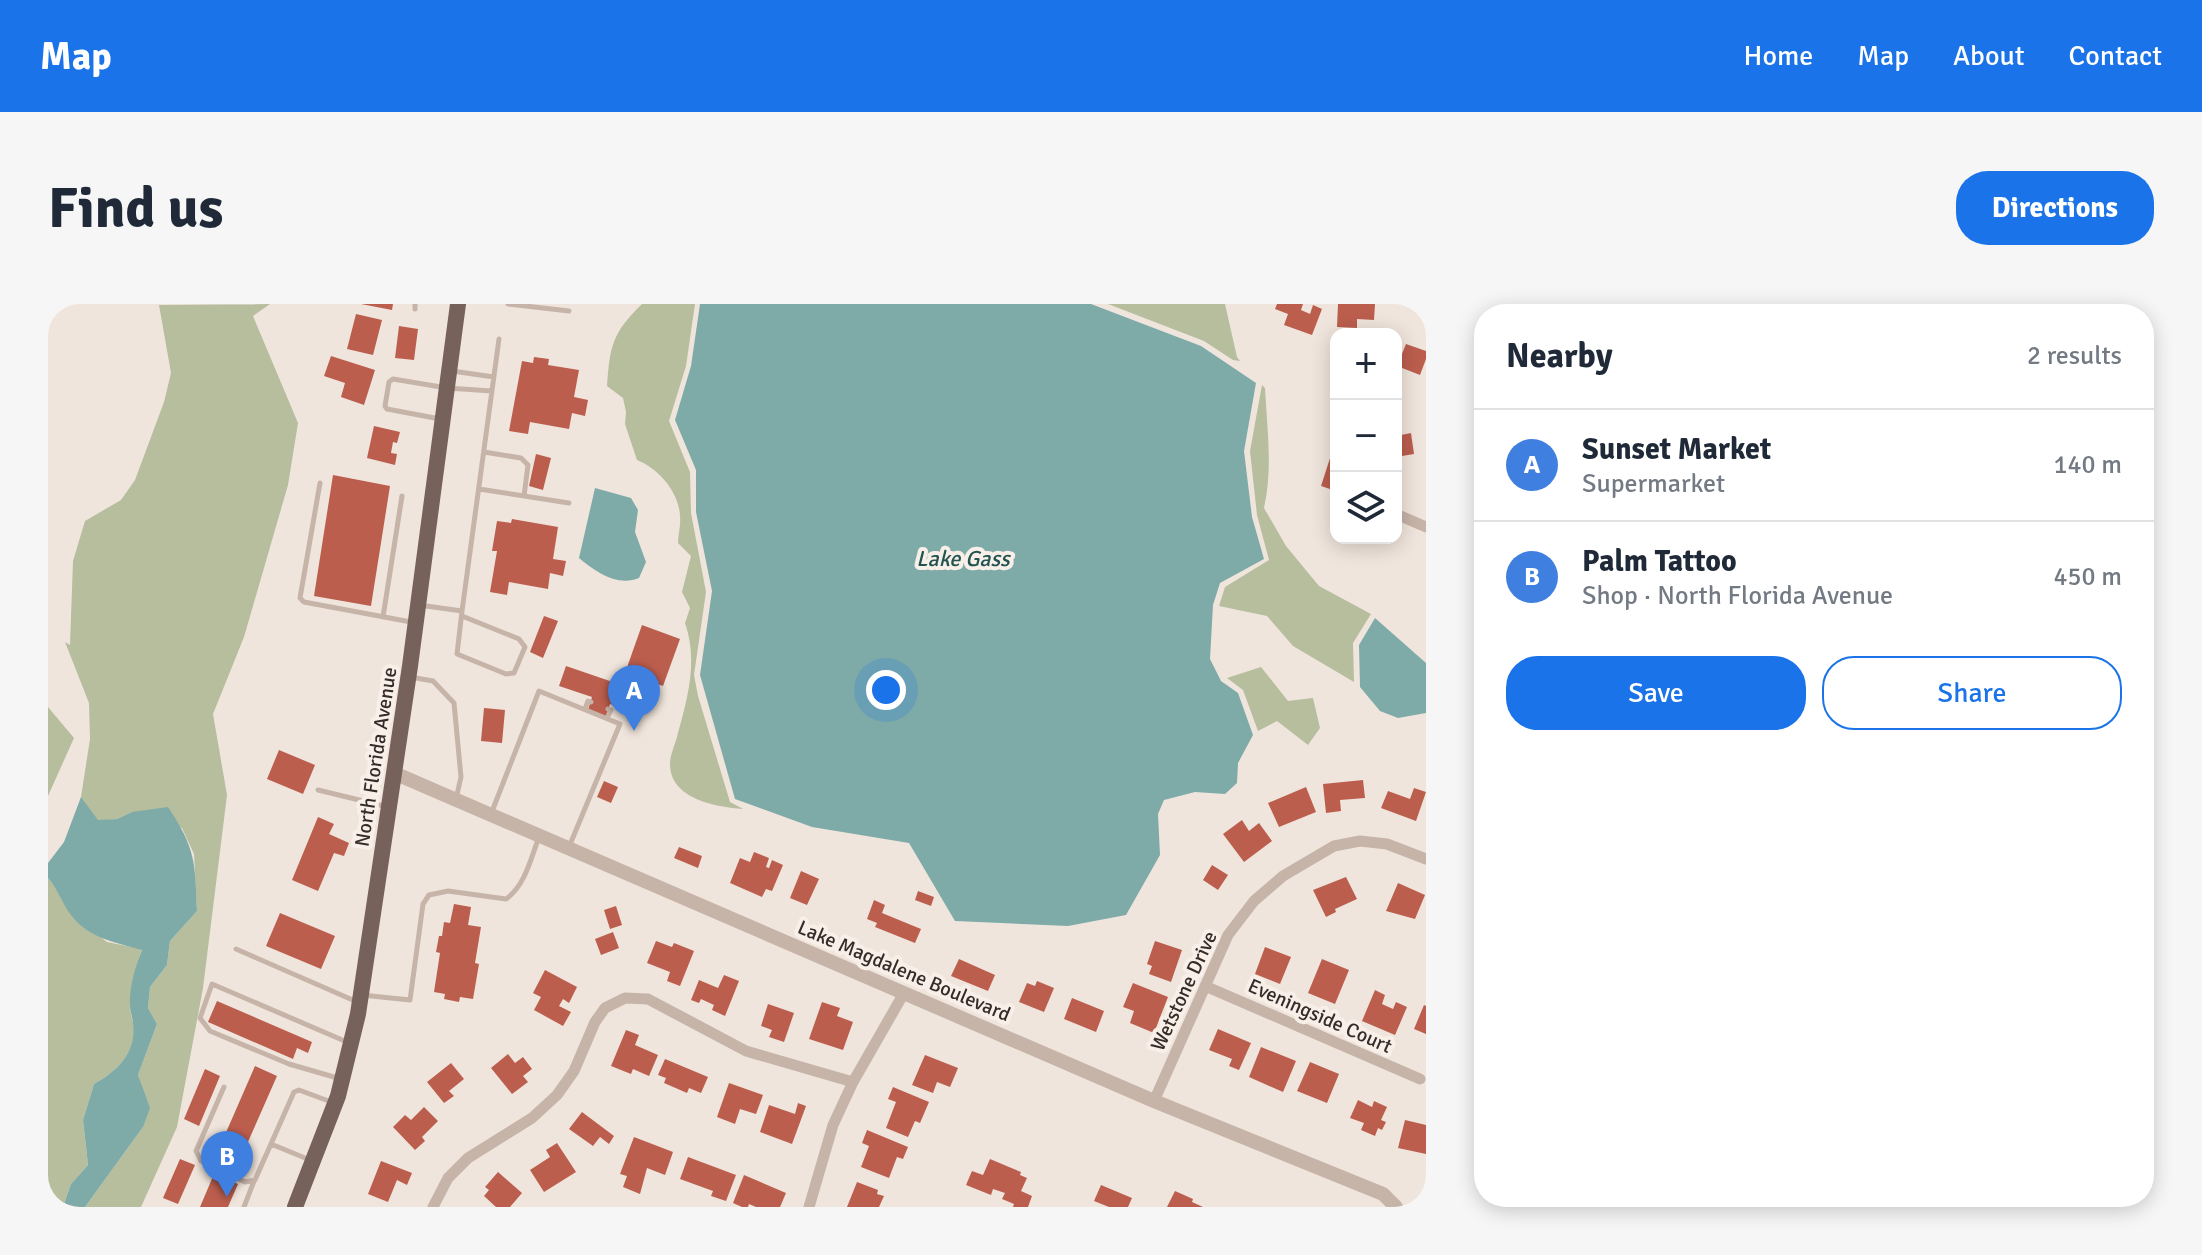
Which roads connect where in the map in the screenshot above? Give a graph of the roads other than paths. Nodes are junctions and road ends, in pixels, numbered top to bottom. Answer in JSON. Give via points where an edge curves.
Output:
{"nodes":[{"id":1,"x":458,"y":304,"type":"edge"},
{"id":2,"x":508,"y":304,"type":"edge"},
{"id":3,"x":569,"y":311,"type":"dead end"},
{"id":4,"x":499,"y":339,"type":"dead end"},
{"id":5,"x":449,"y":371,"type":"junction"},
{"id":6,"x":494,"y":377,"type":"junction"},
{"id":7,"x":447,"y":388,"type":"junction"},
{"id":8,"x":492,"y":391,"type":"junction"},
{"id":9,"x":443,"y":419,"type":"junction"},
{"id":10,"x":484,"y":452,"type":"junction"},
{"id":11,"x":320,"y":483,"type":"dead end"},
{"id":12,"x":479,"y":489,"type":"junction"},
{"id":13,"x":402,"y":496,"type":"dead end"},
{"id":14,"x":524,"y":496,"type":"junction"},
{"id":15,"x":569,"y":503,"type":"dead end"},
{"id":16,"x":1402,"y":517,"type":"edge"},
{"id":17,"x":1426,"y":527,"type":"edge"},
{"id":18,"x":418,"y":605,"type":"junction"},
{"id":19,"x":462,"y":614,"type":"junction"},
{"id":20,"x":383,"y":617,"type":"junction"},
{"id":21,"x":416,"y":623,"type":"junction"},
{"id":22,"x":409,"y":676,"type":"junction"},
{"id":23,"x":591,"y":702,"type":"dead end"},
{"id":24,"x":585,"y":709,"type":"junction"},
{"id":25,"x":608,"y":709,"type":"dead end"},
{"id":26,"x":607,"y":718,"type":"junction"},
{"id":27,"x":394,"y":773,"type":"junction"},
{"id":28,"x":318,"y":790,"type":"dead end"},
{"id":29,"x":455,"y":800,"type":"junction"},
{"id":30,"x":389,"y":806,"type":"junction"},
{"id":31,"x":490,"y":815,"type":"junction"},
{"id":32,"x":539,"y":836,"type":"junction"},
{"id":33,"x":568,"y":848,"type":"junction"},
{"id":34,"x":1426,"y":859,"type":"edge"},
{"id":35,"x":236,"y":949,"type":"dead end"},
{"id":36,"x":1205,"y":986,"type":"junction"},
{"id":37,"x":904,"y":993,"type":"junction"},
{"id":38,"x":361,"y":998,"type":"junction"},
{"id":39,"x":351,"y":1044,"type":"junction"},
{"id":40,"x":1420,"y":1079,"type":"dead end"},
{"id":41,"x":342,"y":1080,"type":"junction"},
{"id":42,"x":853,"y":1082,"type":"junction"},
{"id":43,"x":224,"y":1087,"type":"dead end"},
{"id":44,"x":1154,"y":1101,"type":"junction"},
{"id":45,"x":335,"y":1103,"type":"junction"},
{"id":46,"x":271,"y":1144,"type":"junction"},
{"id":47,"x":314,"y":1162,"type":"junction"},
{"id":48,"x":255,"y":1180,"type":"junction"},
{"id":49,"x":244,"y":1207,"type":"edge"},
{"id":50,"x":295,"y":1207,"type":"edge"},
{"id":51,"x":433,"y":1207,"type":"edge"},
{"id":52,"x":809,"y":1207,"type":"edge"},
{"id":53,"x":1396,"y":1207,"type":"edge"}],
"edges":[{"from":1,"to":5,"type":"main road","name":"North Florida Avenue"},
{"from":2,"to":3,"type":"lane"},
{"from":4,"to":6,"type":"lane"},
{"from":5,"to":6,"type":"lane"},
{"from":5,"to":7,"type":"main road","name":"North Florida Avenue"},
{"from":6,"to":8,"type":"lane"},
{"from":7,"to":8,"type":"lane"},
{"from":7,"to":9,"type":"main road","name":"North Florida Avenue"},
{"from":7,"to":9,"type":"lane","via":[[393,379],[385,406]]},
{"from":8,"to":10,"type":"lane"},
{"from":9,"to":18,"type":"main road","name":"North Florida Avenue"},
{"from":10,"to":12,"type":"lane"},
{"from":10,"to":14,"type":"lane","via":[[521,458],[528,465]]},
{"from":11,"to":20,"type":"lane","via":[[300,598]]},
{"from":12,"to":14,"type":"lane"},
{"from":12,"to":19,"type":"lane"},
{"from":13,"to":20,"type":"lane"},
{"from":14,"to":15,"type":"lane"},
{"from":16,"to":17,"type":"street"},
{"from":18,"to":19,"type":"lane"},
{"from":18,"to":21,"type":"main road","name":"North Florida Avenue"},
{"from":19,"to":19,"type":"lane","via":[[457,654],[514,673],[525,647],[519,639]]},
{"from":20,"to":21,"type":"lane"},
{"from":21,"to":22,"type":"main road","name":"North Florida Avenue"},
{"from":22,"to":27,"type":"main road","name":"North Florida Avenue"},
{"from":22,"to":29,"type":"lane","via":[[433,681],[454,703],[461,777]]},
{"from":23,"to":24,"type":"lane"},
{"from":24,"to":26,"type":"lane"},
{"from":24,"to":31,"type":"lane","via":[[539,691]]},
{"from":25,"to":26,"type":"lane"},
{"from":26,"to":33,"type":"lane","via":[[620,724]]},
{"from":27,"to":29,"type":"street","name":"Lake Magdalene Boulevard"},
{"from":27,"to":30,"type":"main road","name":"North Florida Avenue"},
{"from":28,"to":30,"type":"lane"},
{"from":29,"to":31,"type":"street","name":"Lake Magdalene Boulevard"},
{"from":30,"to":38,"type":"main road","name":"North Florida Avenue"},
{"from":31,"to":32,"type":"street","name":"Lake Magdalene Boulevard"},
{"from":32,"to":33,"type":"street","name":"Lake Magdalene Boulevard"},
{"from":32,"to":38,"type":"lane","via":[[521,882],[506,899],[448,891],[429,895],[423,904],[410,1000]]},
{"from":33,"to":37,"type":"street","name":"Lake Magdalene Boulevard"},
{"from":34,"to":36,"type":"street","name":"Wetstone Drive","via":[[1387,844],[1360,841],[1334,846],[1283,876],[1254,901],[1228,935]]},
{"from":35,"to":38,"type":"lane"},
{"from":36,"to":40,"type":"street","name":"Eveningside Court"},
{"from":36,"to":44,"type":"street","name":"Wetstone Drive"},
{"from":37,"to":42,"type":"street"},
{"from":37,"to":44,"type":"street","name":"Lake Magdalene Boulevard"},
{"from":38,"to":39,"type":"main road","name":"North Florida Avenue"},
{"from":39,"to":41,"type":"main road","name":"North Florida Avenue"},
{"from":39,"to":41,"type":"lane","via":[[212,984],[200,1018],[210,1031]]},
{"from":41,"to":45,"type":"main road","name":"North Florida Avenue"},
{"from":42,"to":51,"type":"street","via":[[746,1051],[648,999],[625,998],[605,1008],[595,1022],[557,1095],[532,1118],[468,1158],[448,1178]]},
{"from":42,"to":52,"type":"street","via":[[833,1125]]},
{"from":43,"to":48,"type":"lane","via":[[197,1157],[245,1182]]},
{"from":44,"to":53,"type":"street","name":"Lake Magdalene Boulevard","via":[[1383,1194]]},
{"from":45,"to":46,"type":"lane","via":[[294,1092]]},
{"from":45,"to":47,"type":"main road","name":"North Florida Avenue"},
{"from":46,"to":47,"type":"lane"},
{"from":46,"to":48,"type":"lane"},
{"from":47,"to":50,"type":"main road","name":"North Florida Avenue"},
{"from":48,"to":49,"type":"lane"}]}
